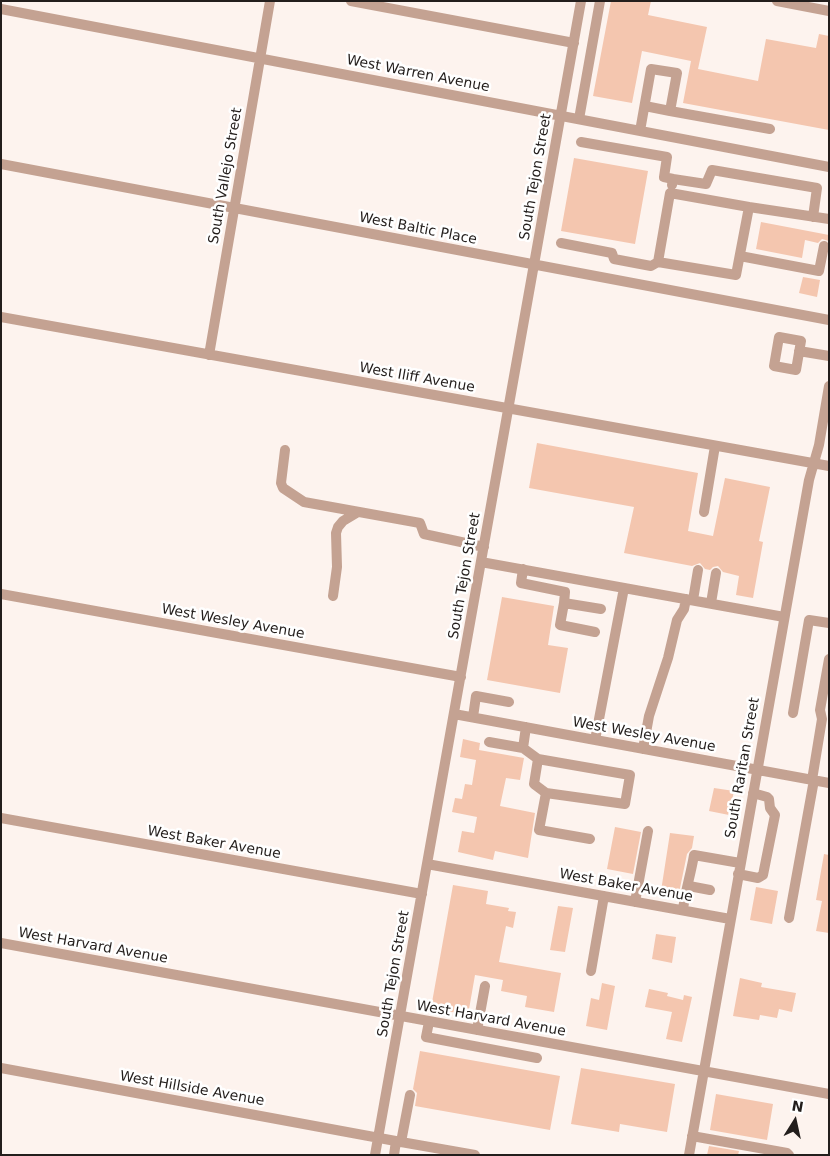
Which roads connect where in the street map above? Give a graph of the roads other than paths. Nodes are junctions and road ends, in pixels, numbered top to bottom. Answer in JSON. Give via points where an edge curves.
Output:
{"nodes":[{"id":1,"x":270,"y":1,"type":"edge"},
{"id":2,"x":351,"y":1,"type":"edge"},
{"id":3,"x":581,"y":1,"type":"edge"},
{"id":4,"x":600,"y":1,"type":"edge"},
{"id":5,"x":777,"y":1,"type":"edge"},
{"id":6,"x":1,"y":9,"type":"edge"},
{"id":7,"x":829,"y":11,"type":"edge"},
{"id":8,"x":574,"y":42,"type":"junction"},
{"id":9,"x":260,"y":58,"type":"junction"},
{"id":10,"x":645,"y":106,"type":"junction"},
{"id":11,"x":670,"y":111,"type":"junction"},
{"id":12,"x":561,"y":115,"type":"junction"},
{"id":13,"x":579,"y":119,"type":"junction"},
{"id":14,"x":770,"y":129,"type":"dead end"},
{"id":15,"x":640,"y":131,"type":"junction"},
{"id":16,"x":582,"y":142,"type":"dead end"},
{"id":17,"x":1,"y":164,"type":"edge"},
{"id":18,"x":829,"y":166,"type":"edge"},
{"id":19,"x":672,"y":179,"type":"junction"},
{"id":20,"x":670,"y":193,"type":"junction"},
{"id":21,"x":749,"y":207,"type":"junction"},
{"id":22,"x":234,"y":208,"type":"junction"},
{"id":23,"x":813,"y":217,"type":"junction"},
{"id":24,"x":829,"y":219,"type":"edge"},
{"id":25,"x":561,"y":243,"type":"dead end"},
{"id":26,"x":824,"y":246,"type":"dead end"},
{"id":27,"x":740,"y":256,"type":"junction"},
{"id":28,"x":658,"y":262,"type":"junction"},
{"id":29,"x":534,"y":264,"type":"junction"},
{"id":30,"x":1,"y":317,"type":"edge"},
{"id":31,"x":829,"y":320,"type":"edge"},
{"id":32,"x":799,"y":351,"type":"dead end"},
{"id":33,"x":209,"y":354,"type":"junction"},
{"id":34,"x":829,"y":356,"type":"edge"},
{"id":35,"x":829,"y":386,"type":"edge"},
{"id":36,"x":508,"y":408,"type":"junction"},
{"id":37,"x":715,"y":446,"type":"junction"},
{"id":38,"x":285,"y":450,"type":"dead end"},
{"id":39,"x":813,"y":464,"type":"junction"},
{"id":40,"x":829,"y":466,"type":"edge"},
{"id":41,"x":358,"y":512,"type":"junction"},
{"id":42,"x":704,"y":512,"type":"dead end"},
{"id":43,"x":484,"y":546,"type":"junction"},
{"id":44,"x":481,"y":562,"type":"junction"},
{"id":45,"x":523,"y":570,"type":"junction"},
{"id":46,"x":698,"y":570,"type":"dead end"},
{"id":47,"x":716,"y":573,"type":"dead end"},
{"id":48,"x":568,"y":578,"type":"junction"},
{"id":49,"x":624,"y":588,"type":"junction"},
{"id":50,"x":565,"y":592,"type":"junction"},
{"id":51,"x":1,"y":594,"type":"edge"},
{"id":52,"x":333,"y":596,"type":"dead end"},
{"id":53,"x":690,"y":599,"type":"junction"},
{"id":54,"x":564,"y":603,"type":"junction"},
{"id":55,"x":711,"y":603,"type":"junction"},
{"id":56,"x":601,"y":609,"type":"dead end"},
{"id":57,"x":784,"y":617,"type":"junction"},
{"id":58,"x":829,"y":623,"type":"edge"},
{"id":59,"x":595,"y":632,"type":"dead end"},
{"id":60,"x":829,"y":659,"type":"edge"},
{"id":61,"x":461,"y":676,"type":"junction"},
{"id":62,"x":509,"y":702,"type":"dead end"},
{"id":63,"x":793,"y":713,"type":"dead end"},
{"id":64,"x":454,"y":714,"type":"junction"},
{"id":65,"x":473,"y":717,"type":"junction"},
{"id":66,"x":526,"y":727,"type":"junction"},
{"id":67,"x":595,"y":740,"type":"junction"},
{"id":68,"x":489,"y":742,"type":"dead end"},
{"id":69,"x":523,"y":748,"type":"junction"},
{"id":70,"x":643,"y":748,"type":"junction"},
{"id":71,"x":538,"y":759,"type":"junction"},
{"id":72,"x":757,"y":770,"type":"junction"},
{"id":73,"x":813,"y":780,"type":"junction"},
{"id":74,"x":829,"y":783,"type":"edge"},
{"id":75,"x":546,"y":792,"type":"junction"},
{"id":76,"x":753,"y":792,"type":"junction"},
{"id":77,"x":1,"y":818,"type":"edge"},
{"id":78,"x":648,"y":830,"type":"dead end"},
{"id":79,"x":590,"y":839,"type":"dead end"},
{"id":80,"x":740,"y":863,"type":"junction"},
{"id":81,"x":427,"y":864,"type":"junction"},
{"id":82,"x":738,"y":874,"type":"junction"},
{"id":83,"x":689,"y":886,"type":"junction"},
{"id":84,"x":710,"y":890,"type":"dead end"},
{"id":85,"x":422,"y":894,"type":"junction"},
{"id":86,"x":604,"y":896,"type":"junction"},
{"id":87,"x":635,"y":902,"type":"junction"},
{"id":88,"x":683,"y":910,"type":"junction"},
{"id":89,"x":789,"y":918,"type":"dead end"},
{"id":90,"x":730,"y":919,"type":"junction"},
{"id":91,"x":1,"y":944,"type":"edge"},
{"id":92,"x":591,"y":971,"type":"dead end"},
{"id":93,"x":485,"y":986,"type":"dead end"},
{"id":94,"x":400,"y":1016,"type":"junction"},
{"id":95,"x":429,"y":1022,"type":"junction"},
{"id":96,"x":477,"y":1030,"type":"junction"},
{"id":97,"x":507,"y":1036,"type":"junction"},
{"id":98,"x":504,"y":1052,"type":"junction"},
{"id":99,"x":537,"y":1058,"type":"dead end"},
{"id":100,"x":1,"y":1068,"type":"edge"},
{"id":101,"x":703,"y":1071,"type":"junction"},
{"id":102,"x":410,"y":1094,"type":"dead end"},
{"id":103,"x":829,"y":1094,"type":"edge"},
{"id":104,"x":692,"y":1136,"type":"junction"},
{"id":105,"x":378,"y":1138,"type":"junction"},
{"id":106,"x":399,"y":1141,"type":"junction"},
{"id":107,"x":376,"y":1155,"type":"edge"},
{"id":108,"x":394,"y":1155,"type":"edge"},
{"id":109,"x":475,"y":1155,"type":"edge"},
{"id":110,"x":689,"y":1155,"type":"edge"},
{"id":111,"x":790,"y":1155,"type":"edge"}],
"edges":[{"from":1,"to":9,"type":"street","name":"South Vallejo Street"},
{"from":2,"to":8,"type":"street"},
{"from":3,"to":8,"type":"street","name":"South Tejon Street"},
{"from":4,"to":13,"type":"street"},
{"from":5,"to":7,"type":"street"},
{"from":6,"to":9,"type":"street","name":"West Warren Avenue"},
{"from":8,"to":12,"type":"street","name":"South Tejon Street"},
{"from":9,"to":12,"type":"street","name":"West Warren Avenue"},
{"from":9,"to":22,"type":"street","name":"South Vallejo Street"},
{"from":10,"to":11,"type":"street"},
{"from":10,"to":11,"type":"street","via":[[651,69],[677,73]]},
{"from":10,"to":15,"type":"street"},
{"from":11,"to":14,"type":"street"},
{"from":12,"to":13,"type":"street","name":"West Warren Avenue"},
{"from":12,"to":29,"type":"street","name":"South Tejon Street"},
{"from":13,"to":15,"type":"street","name":"West Warren Avenue"},
{"from":15,"to":18,"type":"street","name":"West Warren Avenue"},
{"from":16,"to":19,"type":"street","via":[[667,157],[664,177]]},
{"from":17,"to":22,"type":"street","name":"West Baltic Place"},
{"from":19,"to":20,"type":"street"},
{"from":19,"to":23,"type":"street","via":[[706,184],[712,170],[817,188]]},
{"from":20,"to":21,"type":"street"},
{"from":20,"to":28,"type":"street"},
{"from":21,"to":23,"type":"street"},
{"from":21,"to":27,"type":"street"},
{"from":22,"to":29,"type":"street","name":"West Baltic Place"},
{"from":22,"to":33,"type":"street","name":"South Vallejo Street"},
{"from":23,"to":24,"type":"street"},
{"from":25,"to":28,"type":"street","via":[[612,253],[614,260],[651,266]]},
{"from":26,"to":27,"type":"street","via":[[820,271]]},
{"from":27,"to":28,"type":"street","via":[[736,276]]},
{"from":29,"to":31,"type":"street","name":"West Baltic Place"},
{"from":29,"to":36,"type":"street","name":"South Tejon Street"},
{"from":30,"to":33,"type":"street","name":"West Iliff Avenue"},
{"from":32,"to":34,"type":"street"},
{"from":33,"to":36,"type":"street","name":"West Iliff Avenue"},
{"from":35,"to":39,"type":"street","name":"South Raritan Street"},
{"from":36,"to":37,"type":"street","name":"West Iliff Avenue"},
{"from":36,"to":43,"type":"street","name":"South Tejon Street"},
{"from":37,"to":39,"type":"street","name":"West Iliff Avenue"},
{"from":37,"to":42,"type":"street"},
{"from":38,"to":41,"type":"street","via":[[283,488],[304,502]]},
{"from":39,"to":40,"type":"street","name":"West Iliff Avenue"},
{"from":39,"to":57,"type":"street","name":"South Raritan Street"},
{"from":41,"to":43,"type":"street","via":[[420,523],[424,534]]},
{"from":41,"to":52,"type":"street","via":[[343,521],[336,533],[337,567]]},
{"from":43,"to":44,"type":"street","name":"South Tejon Street"},
{"from":44,"to":45,"type":"street"},
{"from":44,"to":61,"type":"street","name":"South Tejon Street"},
{"from":45,"to":48,"type":"street"},
{"from":45,"to":50,"type":"street","via":[[521,584]]},
{"from":46,"to":53,"type":"street"},
{"from":47,"to":55,"type":"street"},
{"from":48,"to":49,"type":"street"},
{"from":48,"to":50,"type":"street"},
{"from":49,"to":53,"type":"street"},
{"from":49,"to":67,"type":"street"},
{"from":50,"to":54,"type":"street"},
{"from":51,"to":61,"type":"street","name":"West Wesley Avenue"},
{"from":53,"to":55,"type":"street"},
{"from":53,"to":70,"type":"street","via":[[677,620]]},
{"from":54,"to":56,"type":"street"},
{"from":54,"to":59,"type":"street","via":[[560,625]]},
{"from":55,"to":57,"type":"street"},
{"from":57,"to":72,"type":"street","name":"South Raritan Street"},
{"from":58,"to":63,"type":"street","via":[[809,620]]},
{"from":60,"to":73,"type":"street"},
{"from":61,"to":64,"type":"street","name":"South Tejon Street"},
{"from":62,"to":65,"type":"street","via":[[476,696]]},
{"from":64,"to":65,"type":"street","name":"West Wesley Avenue"},
{"from":64,"to":81,"type":"street","name":"South Tejon Street"},
{"from":65,"to":66,"type":"street","name":"West Wesley Avenue"},
{"from":66,"to":67,"type":"street","name":"West Wesley Avenue"},
{"from":66,"to":69,"type":"street"},
{"from":67,"to":70,"type":"street","name":"West Wesley Avenue"},
{"from":68,"to":69,"type":"street"},
{"from":69,"to":71,"type":"street"},
{"from":70,"to":72,"type":"street","name":"West Wesley Avenue"},
{"from":71,"to":75,"type":"street","via":[[534,784]]},
{"from":71,"to":75,"type":"street","via":[[630,775],[625,804]]},
{"from":72,"to":73,"type":"street","name":"West Wesley Avenue"},
{"from":72,"to":76,"type":"street","name":"South Raritan Street"},
{"from":73,"to":74,"type":"street","name":"West Wesley Avenue"},
{"from":73,"to":89,"type":"street"},
{"from":75,"to":79,"type":"street","via":[[539,830]]},
{"from":76,"to":80,"type":"street","name":"South Raritan Street"},
{"from":76,"to":82,"type":"street","via":[[769,799],[775,815],[763,875],[758,878]]},
{"from":77,"to":85,"type":"street","name":"West Baker Avenue"},
{"from":78,"to":87,"type":"street"},
{"from":80,"to":82,"type":"street","name":"South Raritan Street"},
{"from":80,"to":83,"type":"street","via":[[694,855]]},
{"from":81,"to":85,"type":"street","name":"South Tejon Street"},
{"from":81,"to":86,"type":"street","name":"West Baker Avenue"},
{"from":82,"to":90,"type":"street","name":"South Raritan Street"},
{"from":83,"to":84,"type":"street"},
{"from":83,"to":88,"type":"street"},
{"from":85,"to":94,"type":"street","name":"South Tejon Street"},
{"from":86,"to":87,"type":"street","name":"West Baker Avenue"},
{"from":86,"to":92,"type":"street"},
{"from":87,"to":88,"type":"street","name":"West Baker Avenue"},
{"from":88,"to":90,"type":"street","name":"West Baker Avenue"},
{"from":90,"to":101,"type":"street","name":"South Raritan Street"},
{"from":91,"to":94,"type":"street","name":"West Harvard Avenue"},
{"from":93,"to":96,"type":"street"},
{"from":94,"to":95,"type":"street","name":"West Harvard Avenue"},
{"from":94,"to":105,"type":"street","name":"South Tejon Street"},
{"from":95,"to":96,"type":"street","name":"West Harvard Avenue"},
{"from":95,"to":98,"type":"street","via":[[426,1037]]},
{"from":96,"to":97,"type":"street","name":"West Harvard Avenue"},
{"from":97,"to":98,"type":"street"},
{"from":97,"to":101,"type":"street","name":"West Harvard Avenue"},
{"from":98,"to":99,"type":"street"},
{"from":100,"to":105,"type":"street","name":"West Hillside Avenue"},
{"from":101,"to":103,"type":"street","name":"West Harvard Avenue"},
{"from":101,"to":104,"type":"street","name":"South Raritan Street"},
{"from":102,"to":106,"type":"street"},
{"from":104,"to":110,"type":"street","name":"South Raritan Street"},
{"from":104,"to":111,"type":"street"},
{"from":105,"to":106,"type":"street","name":"West Hillside Avenue"},
{"from":105,"to":107,"type":"street","name":"South Tejon Street"},
{"from":106,"to":108,"type":"street"},
{"from":106,"to":109,"type":"street","name":"West Hillside Avenue"}]}
